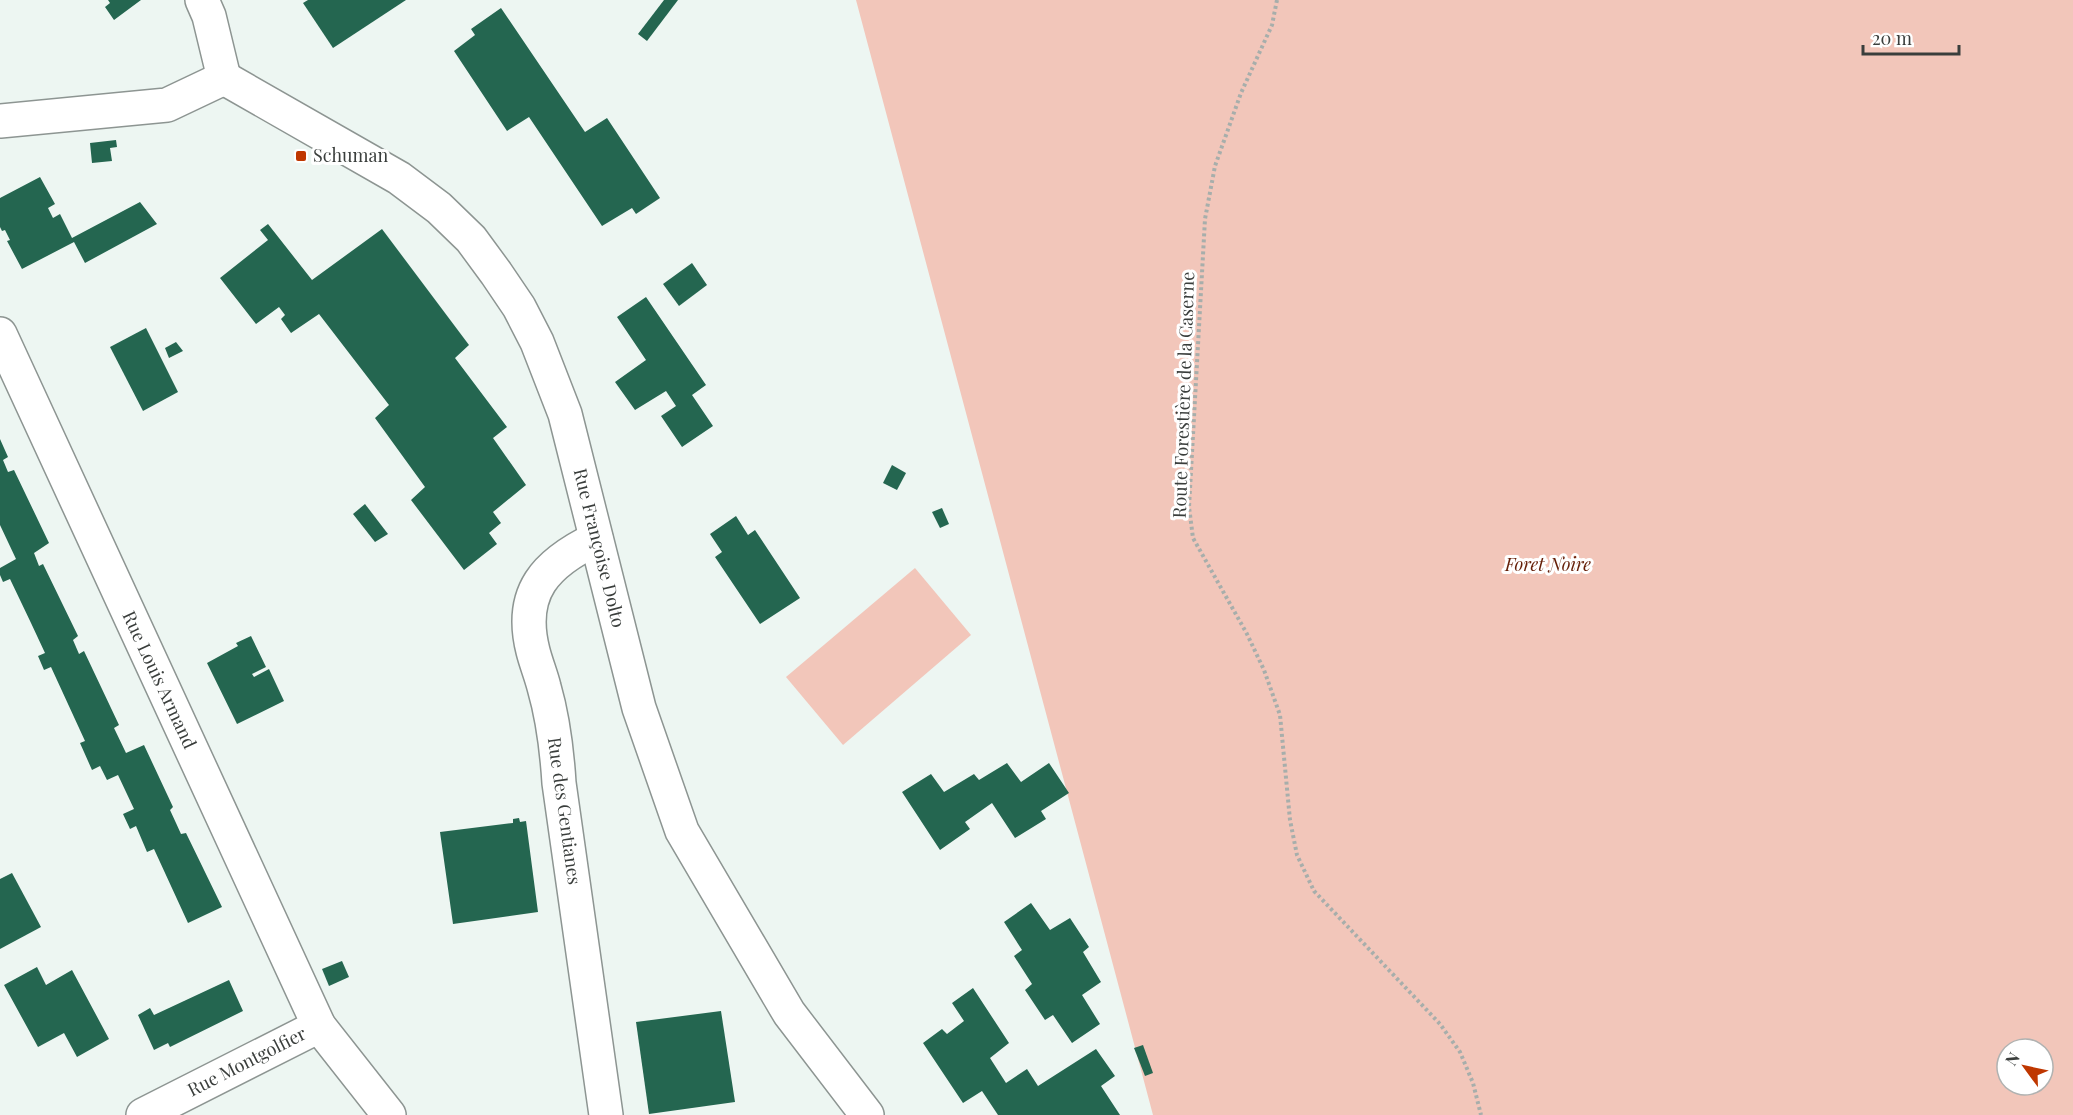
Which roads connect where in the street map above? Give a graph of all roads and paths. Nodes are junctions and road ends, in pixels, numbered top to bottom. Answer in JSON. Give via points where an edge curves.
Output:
{"nodes":[{"id":1,"x":202,"y":0,"type":"edge"},
{"id":2,"x":1277,"y":0,"type":"edge"},
{"id":3,"x":224,"y":78,"type":"junction"},
{"id":4,"x":0,"y":121,"type":"edge"},
{"id":5,"x":0,"y":334,"type":"edge"},
{"id":6,"x":597,"y":539,"type":"junction"},
{"id":7,"x":319,"y":1026,"type":"junction"},
{"id":8,"x":142,"y":1115,"type":"edge"},
{"id":9,"x":389,"y":1115,"type":"edge"},
{"id":10,"x":606,"y":1115,"type":"edge"},
{"id":11,"x":867,"y":1115,"type":"edge"},
{"id":12,"x":1481,"y":1115,"type":"edge"}],
"edges":[{"from":1,"to":3,"type":"street"},
{"from":2,"to":12,"type":"path","name":"Route Forestière de la Caserne","via":[[1272,25],[1241,93],[1215,166],[1205,219],[1189,507],[1193,538],[1247,634],[1280,715],[1290,820],[1297,855],[1314,891],[1440,1024],[1460,1052]]},
{"from":3,"to":4,"type":"street","via":[[167,105]]},
{"from":3,"to":6,"type":"street","name":"Rue Françoise Dolto","via":[[399,178],[471,239],[519,307],[537,342],[565,414]]},
{"from":5,"to":7,"type":"street","name":"Rue Louis Armand"},
{"from":6,"to":10,"type":"street","name":"Rue des Gentianes","via":[[551,567],[534,593],[529,620],[557,750]]},
{"from":6,"to":11,"type":"street","name":"Rue Françoise Dolto","via":[[639,708],[682,831],[789,1013]]},
{"from":7,"to":8,"type":"street","name":"Rue Montgolfier"},
{"from":7,"to":9,"type":"street","name":"Rue Louis Armand"}]}
